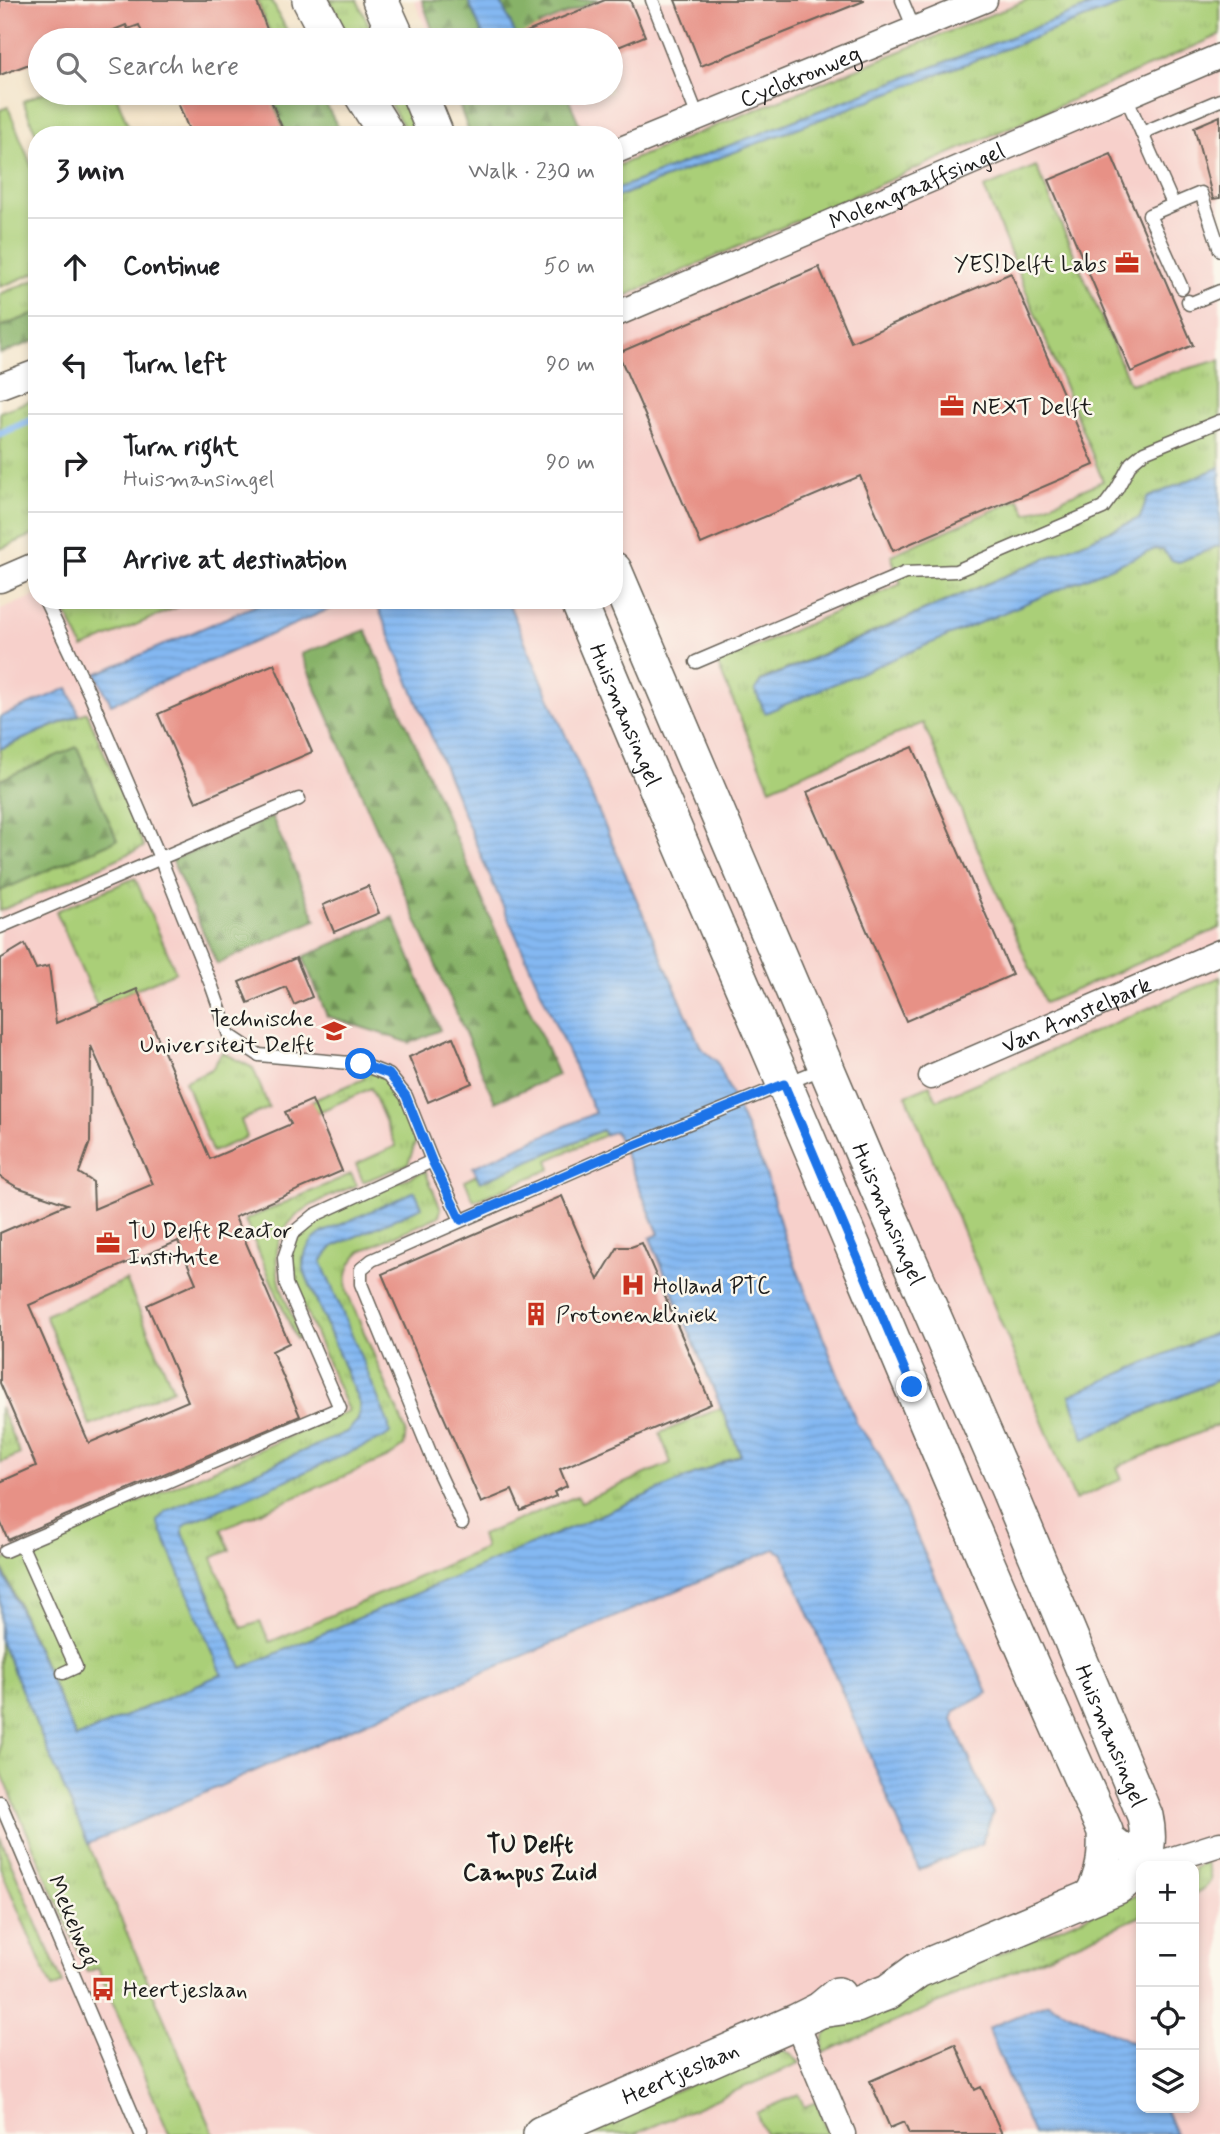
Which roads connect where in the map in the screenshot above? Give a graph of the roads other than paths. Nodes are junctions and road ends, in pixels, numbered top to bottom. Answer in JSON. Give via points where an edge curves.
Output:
{"nodes":[{"id":1,"x":310,"y":0,"type":"edge"},
{"id":2,"x":380,"y":0,"type":"edge"},
{"id":3,"x":652,"y":0,"type":"edge"},
{"id":4,"x":902,"y":0,"type":"edge"},
{"id":5,"x":985,"y":0,"type":"edge"},
{"id":6,"x":325,"y":28,"type":"edge"},
{"id":7,"x":393,"y":28,"type":"edge"},
{"id":8,"x":914,"y":29,"type":"junction"},
{"id":9,"x":1220,"y":56,"type":"edge"},
{"id":10,"x":1126,"y":97,"type":"junction"},
{"id":11,"x":1220,"y":100,"type":"edge"},
{"id":12,"x":369,"y":105,"type":"edge"},
{"id":13,"x":424,"y":105,"type":"edge"},
{"id":14,"x":698,"y":117,"type":"junction"},
{"id":15,"x":382,"y":126,"type":"edge"},
{"id":16,"x":432,"y":126,"type":"edge"},
{"id":17,"x":1142,"y":133,"type":"junction"},
{"id":18,"x":623,"y":148,"type":"edge"},
{"id":19,"x":1173,"y":204,"type":"junction"},
{"id":20,"x":1220,"y":250,"type":"edge"},
{"id":21,"x":1182,"y":288,"type":"dead end"},
{"id":22,"x":1220,"y":291,"type":"edge"},
{"id":23,"x":1188,"y":301,"type":"dead end"},
{"id":24,"x":623,"y":312,"type":"edge"},
{"id":25,"x":28,"y":375,"type":"edge"},
{"id":26,"x":0,"y":386,"type":"edge"},
{"id":27,"x":1220,"y":421,"type":"edge"},
{"id":28,"x":28,"y":573,"type":"edge"},
{"id":29,"x":0,"y":580,"type":"edge"},
{"id":30,"x":623,"y":591,"type":"edge"},
{"id":31,"x":49,"y":609,"type":"edge"},
{"id":32,"x":582,"y":609,"type":"edge"},
{"id":33,"x":696,"y":662,"type":"dead end"},
{"id":34,"x":299,"y":799,"type":"dead end"},
{"id":35,"x":160,"y":858,"type":"junction"},
{"id":36,"x":0,"y":927,"type":"edge"},
{"id":37,"x":1220,"y":952,"type":"edge"},
{"id":38,"x":827,"y":1067,"type":"junction"},
{"id":39,"x":931,"y":1077,"type":"dead end"},
{"id":40,"x":784,"y":1084,"type":"junction"},
{"id":41,"x":432,"y":1161,"type":"junction"},
{"id":42,"x":461,"y":1220,"type":"junction"},
{"id":43,"x":462,"y":1523,"type":"dead end"},
{"id":44,"x":21,"y":1544,"type":"junction"},
{"id":45,"x":5,"y":1551,"type":"dead end"},
{"id":46,"x":63,"y":1673,"type":"dead end"},
{"id":47,"x":0,"y":1802,"type":"edge"},
{"id":48,"x":1105,"y":1831,"type":"junction"},
{"id":49,"x":1220,"y":1844,"type":"edge"},
{"id":50,"x":1144,"y":1861,"type":"joint"},
{"id":51,"x":1166,"y":1861,"type":"edge"},
{"id":52,"x":1136,"y":1871,"type":"edge"},
{"id":53,"x":1092,"y":1896,"type":"junction"},
{"id":54,"x":808,"y":2016,"type":"junction"},
{"id":55,"x":141,"y":2134,"type":"edge"},
{"id":56,"x":541,"y":2134,"type":"edge"},
{"id":57,"x":843,"y":2134,"type":"edge"}],
"edges":[{"from":1,"to":6,"type":"street"},
{"from":2,"to":7,"type":"street"},
{"from":3,"to":14,"type":"lane"},
{"from":4,"to":8,"type":"lane"},
{"from":5,"to":8,"type":"street","name":"Cyclotronweg"},
{"from":8,"to":14,"type":"street","name":"Cyclotronweg"},
{"from":9,"to":10,"type":"street","name":"Molengraaffsingel"},
{"from":10,"to":17,"type":"lane"},
{"from":10,"to":24,"type":"street","name":"Molengraaffsingel"},
{"from":11,"to":17,"type":"lane"},
{"from":12,"to":15,"type":"street"},
{"from":13,"to":16,"type":"street"},
{"from":14,"to":18,"type":"street","name":"Cyclotronweg"},
{"from":17,"to":19,"type":"lane"},
{"from":19,"to":20,"type":"lane","via":[[1201,192]]},
{"from":19,"to":21,"type":"lane","via":[[1149,215]]},
{"from":22,"to":23,"type":"lane"},
{"from":25,"to":26,"type":"street"},
{"from":27,"to":33,"type":"lane","via":[[1144,452],[1131,463],[1103,508],[956,571],[905,573]]},
{"from":28,"to":29,"type":"street"},
{"from":30,"to":38,"type":"street","name":"Huismansingel"},
{"from":31,"to":35,"type":"lane"},
{"from":32,"to":40,"type":"street","name":"Huismansingel"},
{"from":34,"to":35,"type":"lane"},
{"from":35,"to":36,"type":"lane"},
{"from":35,"to":41,"type":"lane","via":[[229,1035],[258,1055],[361,1064],[389,1074],[406,1096]]},
{"from":37,"to":39,"type":"street","name":"Van Amstelpark"},
{"from":38,"to":40,"type":"lane"},
{"from":38,"to":50,"type":"street","name":"Huismansingel","via":[[1145,1816],[1148,1841]]},
{"from":40,"to":42,"type":"lane"},
{"from":40,"to":48,"type":"street","name":"Huismansingel","via":[[1005,1608]]},
{"from":41,"to":42,"type":"lane"},
{"from":41,"to":44,"type":"lane","via":[[315,1214],[292,1234],[284,1258],[286,1284],[340,1408]]},
{"from":42,"to":43,"type":"lane","via":[[372,1260],[361,1269],[361,1284]]},
{"from":44,"to":45,"type":"lane"},
{"from":44,"to":46,"type":"lane","via":[[76,1667]]},
{"from":47,"to":55,"type":"lane","name":"Mekelweg"},
{"from":48,"to":50,"type":"street"},
{"from":48,"to":53,"type":"street","via":[[1102,1877]]},
{"from":49,"to":51,"type":"street"},
{"from":52,"to":53,"type":"street","name":"Heertjeslaan","via":[[1118,1886]]},
{"from":53,"to":54,"type":"street","name":"Heertjeslaan","via":[[918,1970],[888,1992]]},
{"from":54,"to":56,"type":"street","name":"Heertjeslaan"},
{"from":54,"to":57,"type":"street"}]}
